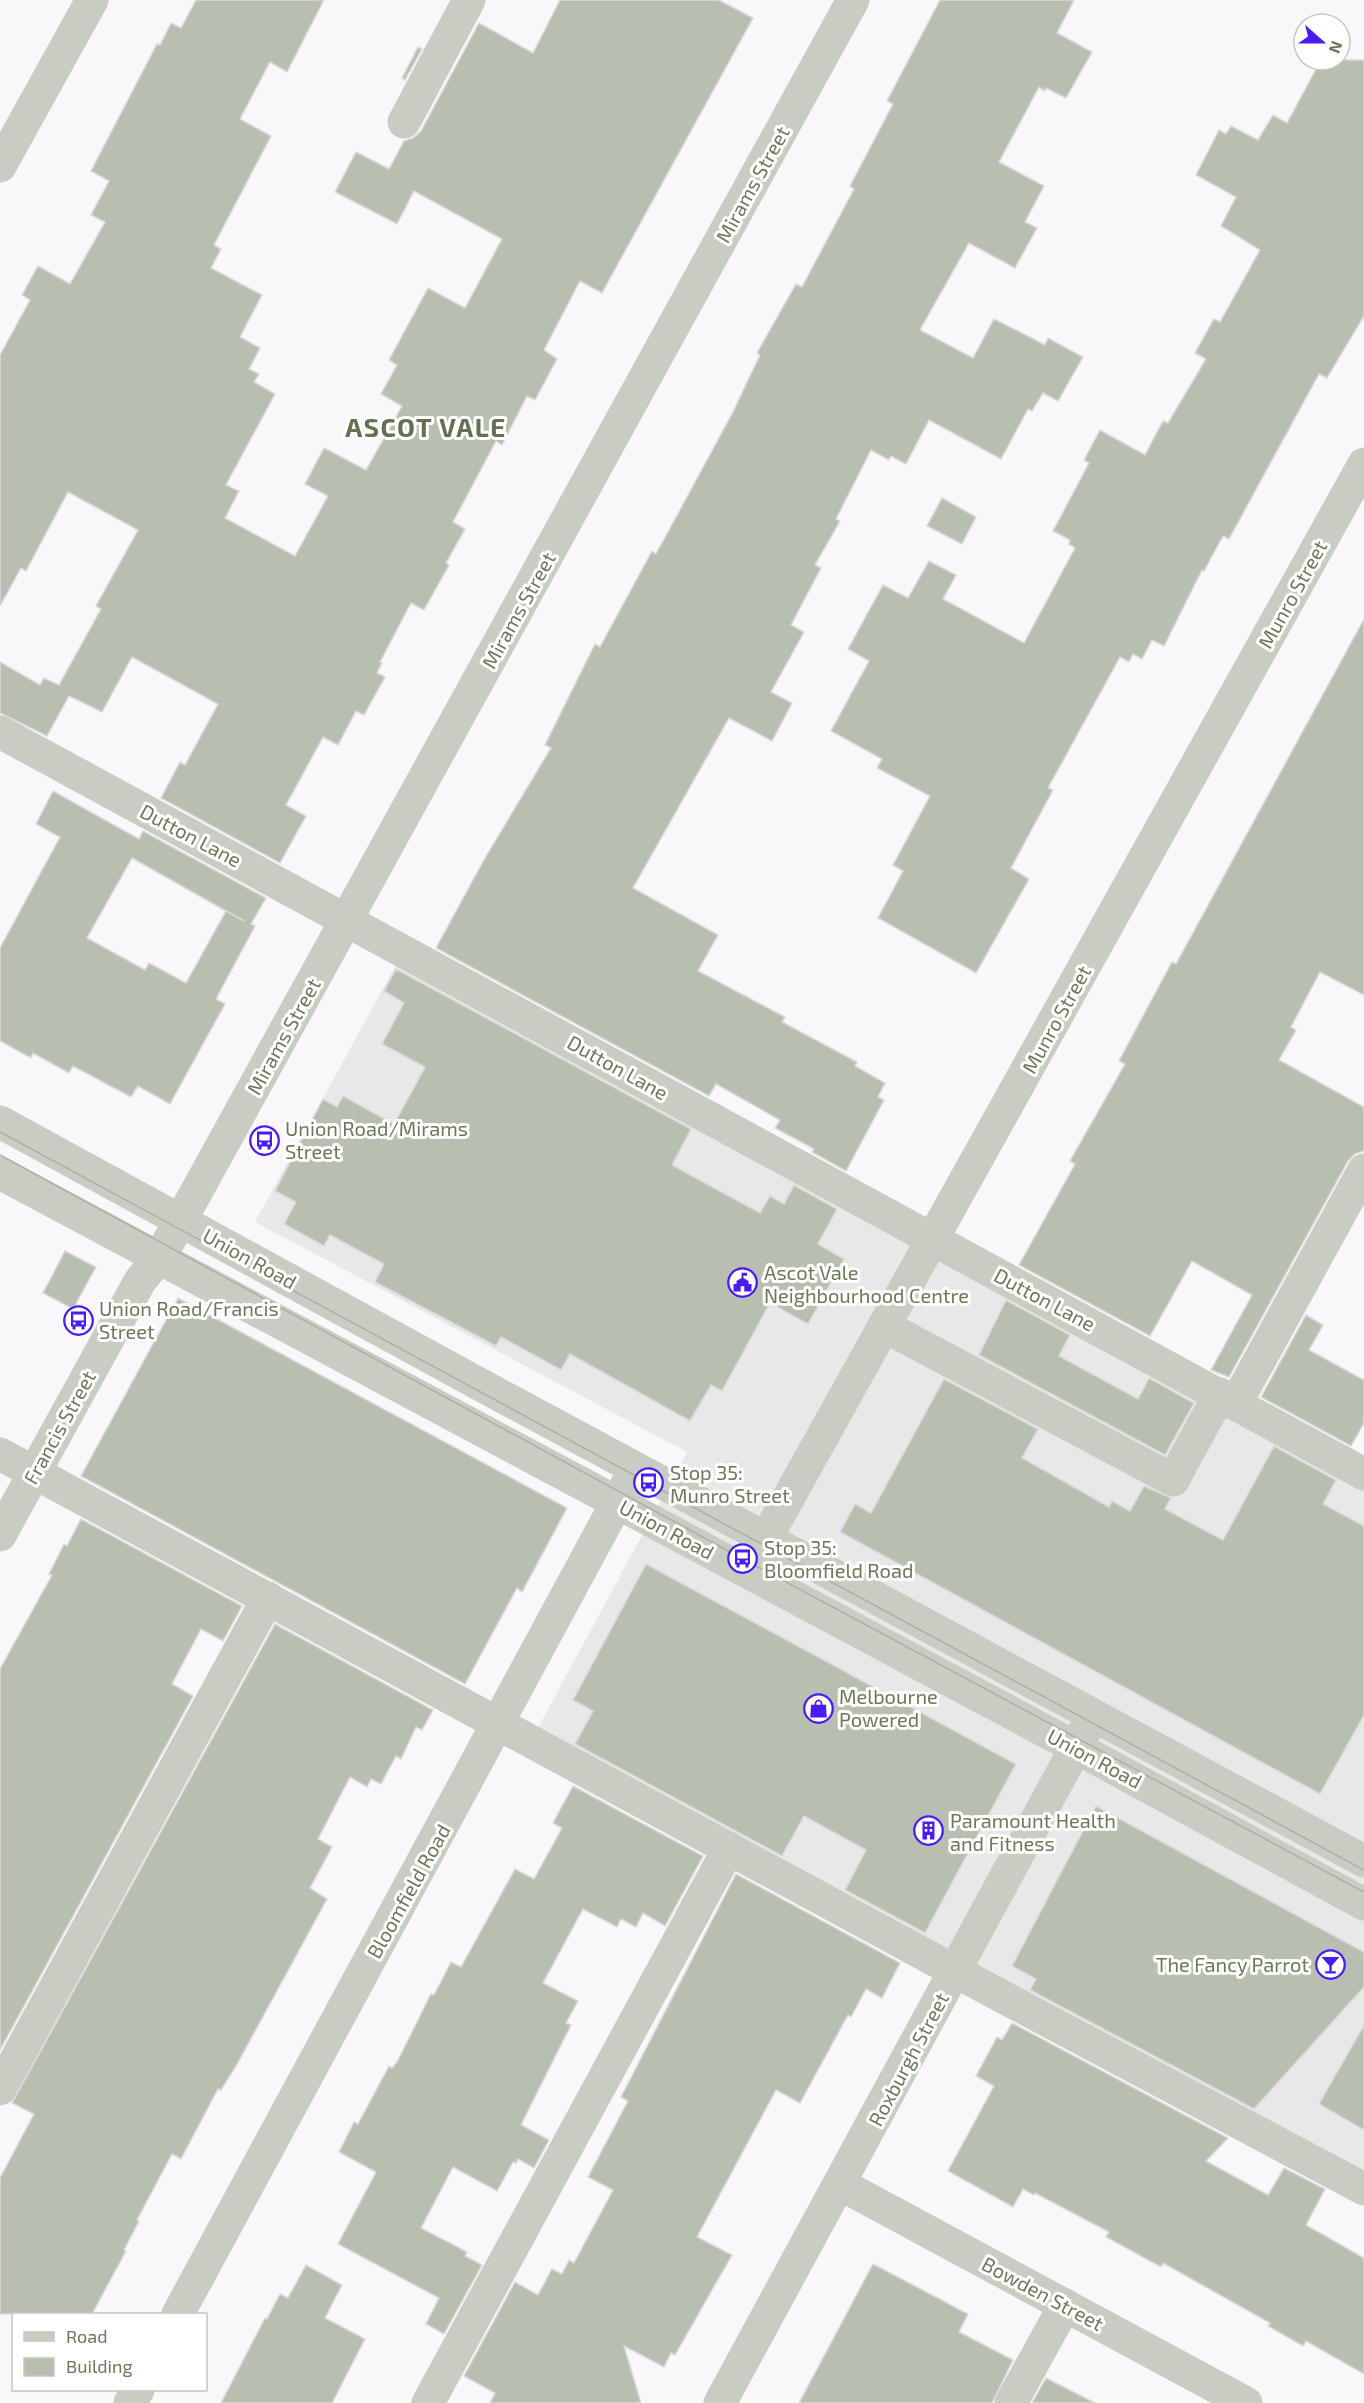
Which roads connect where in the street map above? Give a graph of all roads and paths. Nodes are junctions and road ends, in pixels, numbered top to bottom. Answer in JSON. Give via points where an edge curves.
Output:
{"nodes":[{"id":1,"x":92,"y":0,"type":"edge"},
{"id":2,"x":470,"y":0,"type":"edge"},
{"id":3,"x":853,"y":0,"type":"edge"},
{"id":4,"x":404,"y":122,"type":"dead end"},
{"id":5,"x":0,"y":166,"type":"edge"},
{"id":6,"x":1364,"y":464,"type":"edge"},
{"id":7,"x":0,"y":732,"type":"edge"},
{"id":8,"x":347,"y":920,"type":"junction"},
{"id":9,"x":0,"y":1122,"type":"edge"},
{"id":10,"x":1364,"y":1170,"type":"edge"},
{"id":11,"x":0,"y":1173,"type":"edge"},
{"id":12,"x":180,"y":1219,"type":"junction"},
{"id":13,"x":934,"y":1239,"type":"junction"},
{"id":14,"x":158,"y":1259,"type":"junction"},
{"id":15,"x":884,"y":1326,"type":"junction"},
{"id":16,"x":1228,"y":1398,"type":"junction"},
{"id":17,"x":0,"y":1454,"type":"edge"},
{"id":18,"x":636,"y":1467,"type":"junction"},
{"id":19,"x":34,"y":1473,"type":"junction"},
{"id":20,"x":1364,"y":1474,"type":"edge"},
{"id":21,"x":618,"y":1502,"type":"junction"},
{"id":22,"x":0,"y":1535,"type":"edge"},
{"id":23,"x":766,"y":1538,"type":"junction"},
{"id":24,"x":747,"y":1572,"type":"junction"},
{"id":25,"x":268,"y":1598,"type":"junction"},
{"id":26,"x":1095,"y":1715,"type":"junction"},
{"id":27,"x":499,"y":1724,"type":"junction"},
{"id":28,"x":1077,"y":1748,"type":"junction"},
{"id":29,"x":729,"y":1848,"type":"junction"},
{"id":30,"x":1360,"y":1850,"type":"edge"},
{"id":31,"x":1334,"y":1888,"type":"junction"},
{"id":32,"x":1364,"y":1904,"type":"edge"},
{"id":33,"x":956,"y":1971,"type":"junction"},
{"id":34,"x":0,"y":2089,"type":"edge"},
{"id":35,"x":840,"y":2184,"type":"junction"},
{"id":36,"x":1364,"y":2189,"type":"edge"},
{"id":37,"x":1065,"y":2305,"type":"junction"},
{"id":38,"x":179,"y":2313,"type":"edge"},
{"id":39,"x":428,"y":2403,"type":"edge"},
{"id":40,"x":720,"y":2403,"type":"edge"},
{"id":41,"x":1011,"y":2403,"type":"edge"},
{"id":42,"x":1246,"y":2403,"type":"edge"}],
"edges":[{"from":1,"to":5,"type":"street"},
{"from":2,"to":4,"type":"street"},
{"from":3,"to":8,"type":"street","name":"Mirams Street"},
{"from":6,"to":13,"type":"street","name":"Munro Street"},
{"from":7,"to":8,"type":"street","name":"Dutton Lane"},
{"from":8,"to":12,"type":"street","name":"Mirams Street"},
{"from":8,"to":13,"type":"street","name":"Dutton Lane"},
{"from":9,"to":12,"type":"street","name":"Union Road"},
{"from":10,"to":16,"type":"street"},
{"from":11,"to":14,"type":"street","name":"Union Road"},
{"from":12,"to":14,"type":"street","name":"Union Road"},
{"from":12,"to":18,"type":"street","name":"Union Road"},
{"from":13,"to":15,"type":"street","name":"Munro Street"},
{"from":13,"to":16,"type":"street","name":"Dutton Lane"},
{"from":14,"to":19,"type":"street","name":"Francis Street","via":[[140,1281]]},
{"from":14,"to":21,"type":"street","name":"Union Road"},
{"from":15,"to":16,"type":"street","via":[[1173,1480]]},
{"from":15,"to":23,"type":"street","name":"Munro Street"},
{"from":16,"to":20,"type":"street","name":"Dutton Lane"},
{"from":17,"to":19,"type":"street"},
{"from":18,"to":21,"type":"street","name":"Bloomfield Road"},
{"from":18,"to":23,"type":"street","name":"Union Road"},
{"from":19,"to":22,"type":"street","name":"Francis Street"},
{"from":19,"to":25,"type":"street"},
{"from":21,"to":24,"type":"street","name":"Union Road"},
{"from":21,"to":27,"type":"street","name":"Bloomfield Road"},
{"from":23,"to":24,"type":"street","name":"Munro Street"},
{"from":23,"to":26,"type":"street","name":"Union Road"},
{"from":24,"to":28,"type":"street","name":"Union Road"},
{"from":25,"to":27,"type":"street"},
{"from":25,"to":34,"type":"street"},
{"from":26,"to":28,"type":"street","name":"Roxburgh Street"},
{"from":26,"to":30,"type":"street","name":"Union Road"},
{"from":27,"to":29,"type":"street"},
{"from":27,"to":38,"type":"street","name":"Bloomfield Road"},
{"from":28,"to":31,"type":"street","name":"Union Road"},
{"from":28,"to":33,"type":"street","name":"Roxburgh Street"},
{"from":29,"to":33,"type":"street"},
{"from":29,"to":39,"type":"street"},
{"from":30,"to":31,"type":"street"},
{"from":31,"to":32,"type":"street","name":"Union Road"},
{"from":33,"to":35,"type":"street","name":"Roxburgh Street"},
{"from":33,"to":36,"type":"street"},
{"from":35,"to":37,"type":"street","name":"Bowden Street"},
{"from":35,"to":40,"type":"street","name":"Roxburgh Street"},
{"from":37,"to":41,"type":"street"},
{"from":37,"to":42,"type":"street","name":"Bowden Street"}]}
